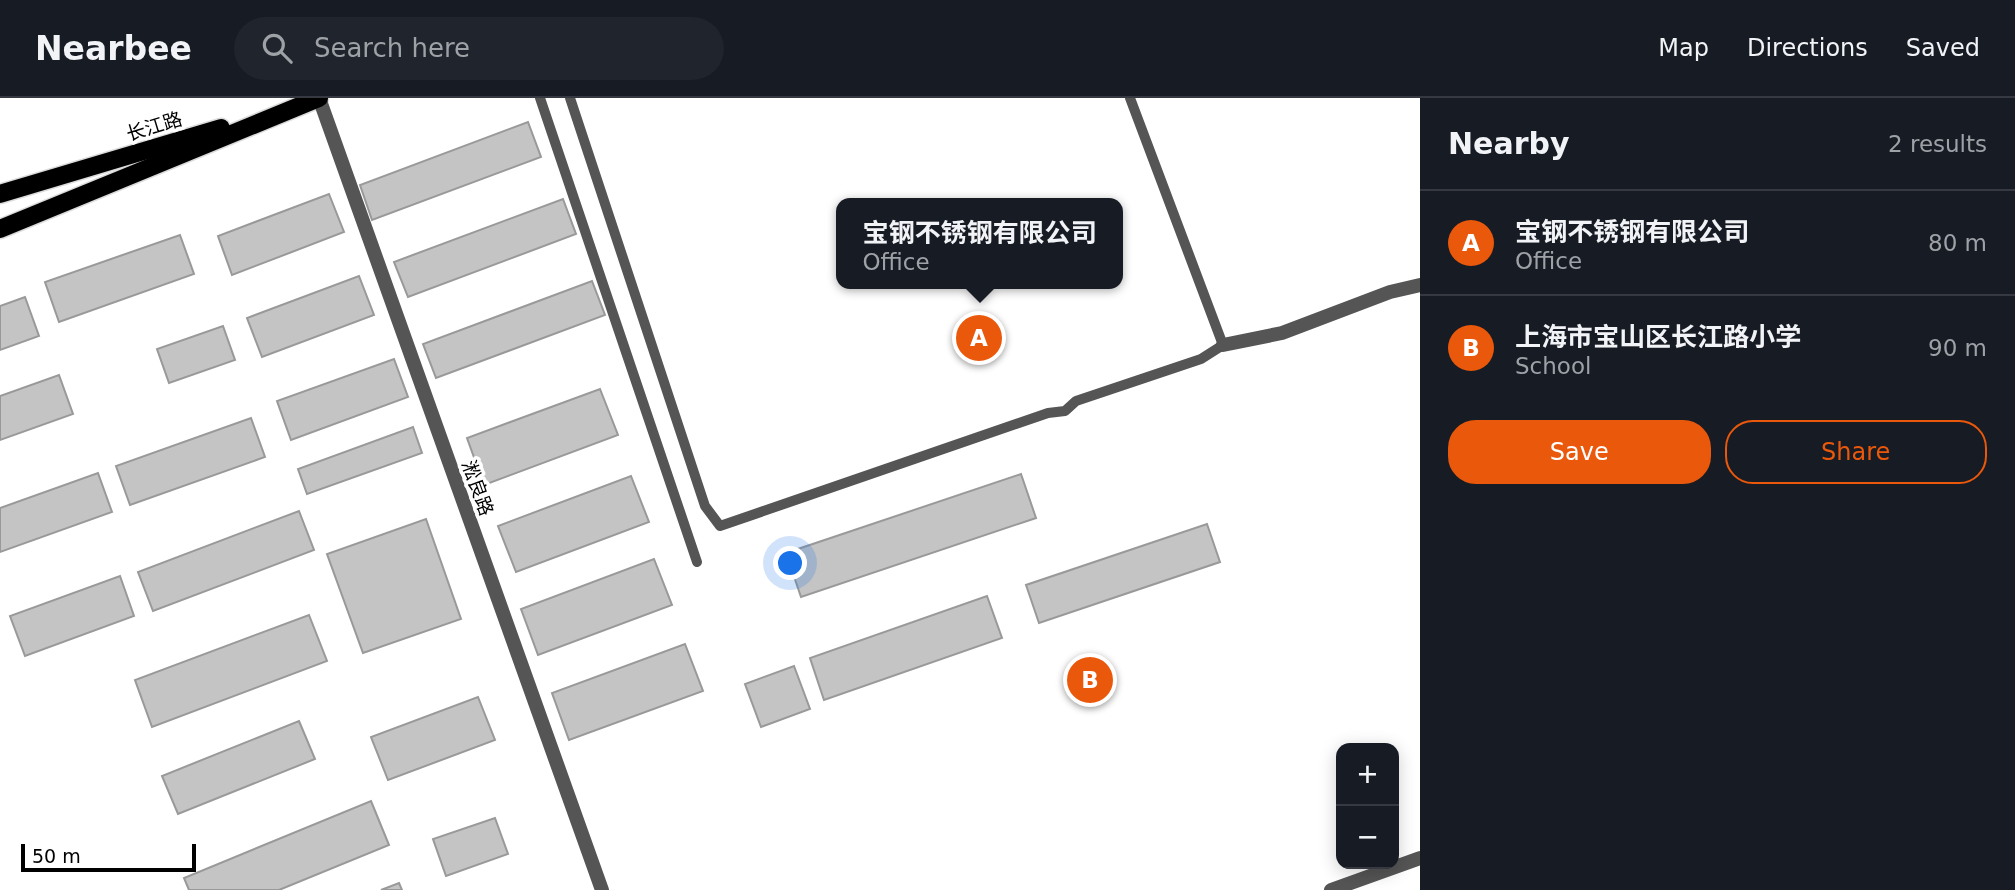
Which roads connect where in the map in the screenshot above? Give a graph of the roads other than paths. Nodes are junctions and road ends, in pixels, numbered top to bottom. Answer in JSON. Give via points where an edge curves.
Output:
{"nodes":[{"id":1,"x":319,"y":98,"type":"edge"},
{"id":2,"x":540,"y":98,"type":"edge"},
{"id":3,"x":570,"y":98,"type":"edge"},
{"id":4,"x":1130,"y":98,"type":"edge"},
{"id":5,"x":0,"y":194,"type":"edge"},
{"id":6,"x":0,"y":229,"type":"edge"},
{"id":7,"x":1420,"y":285,"type":"edge"},
{"id":8,"x":1223,"y":345,"type":"junction"},
{"id":9,"x":697,"y":562,"type":"dead end"},
{"id":10,"x":1420,"y":858,"type":"edge"},
{"id":11,"x":602,"y":890,"type":"edge"},
{"id":12,"x":1331,"y":890,"type":"edge"}],
"edges":[{"from":1,"to":5,"type":"main road","name":"长江路"},
{"from":1,"to":6,"type":"main road"},
{"from":1,"to":11,"type":"street","name":"淞良路"},
{"from":2,"to":9,"type":"lane"},
{"from":3,"to":8,"type":"lane","via":[[705,506],[720,526],[1048,412],[1065,411],[1076,401],[1201,359]]},
{"from":4,"to":8,"type":"lane"},
{"from":7,"to":8,"type":"street","via":[[1282,334]]},
{"from":10,"to":12,"type":"street"}]}
